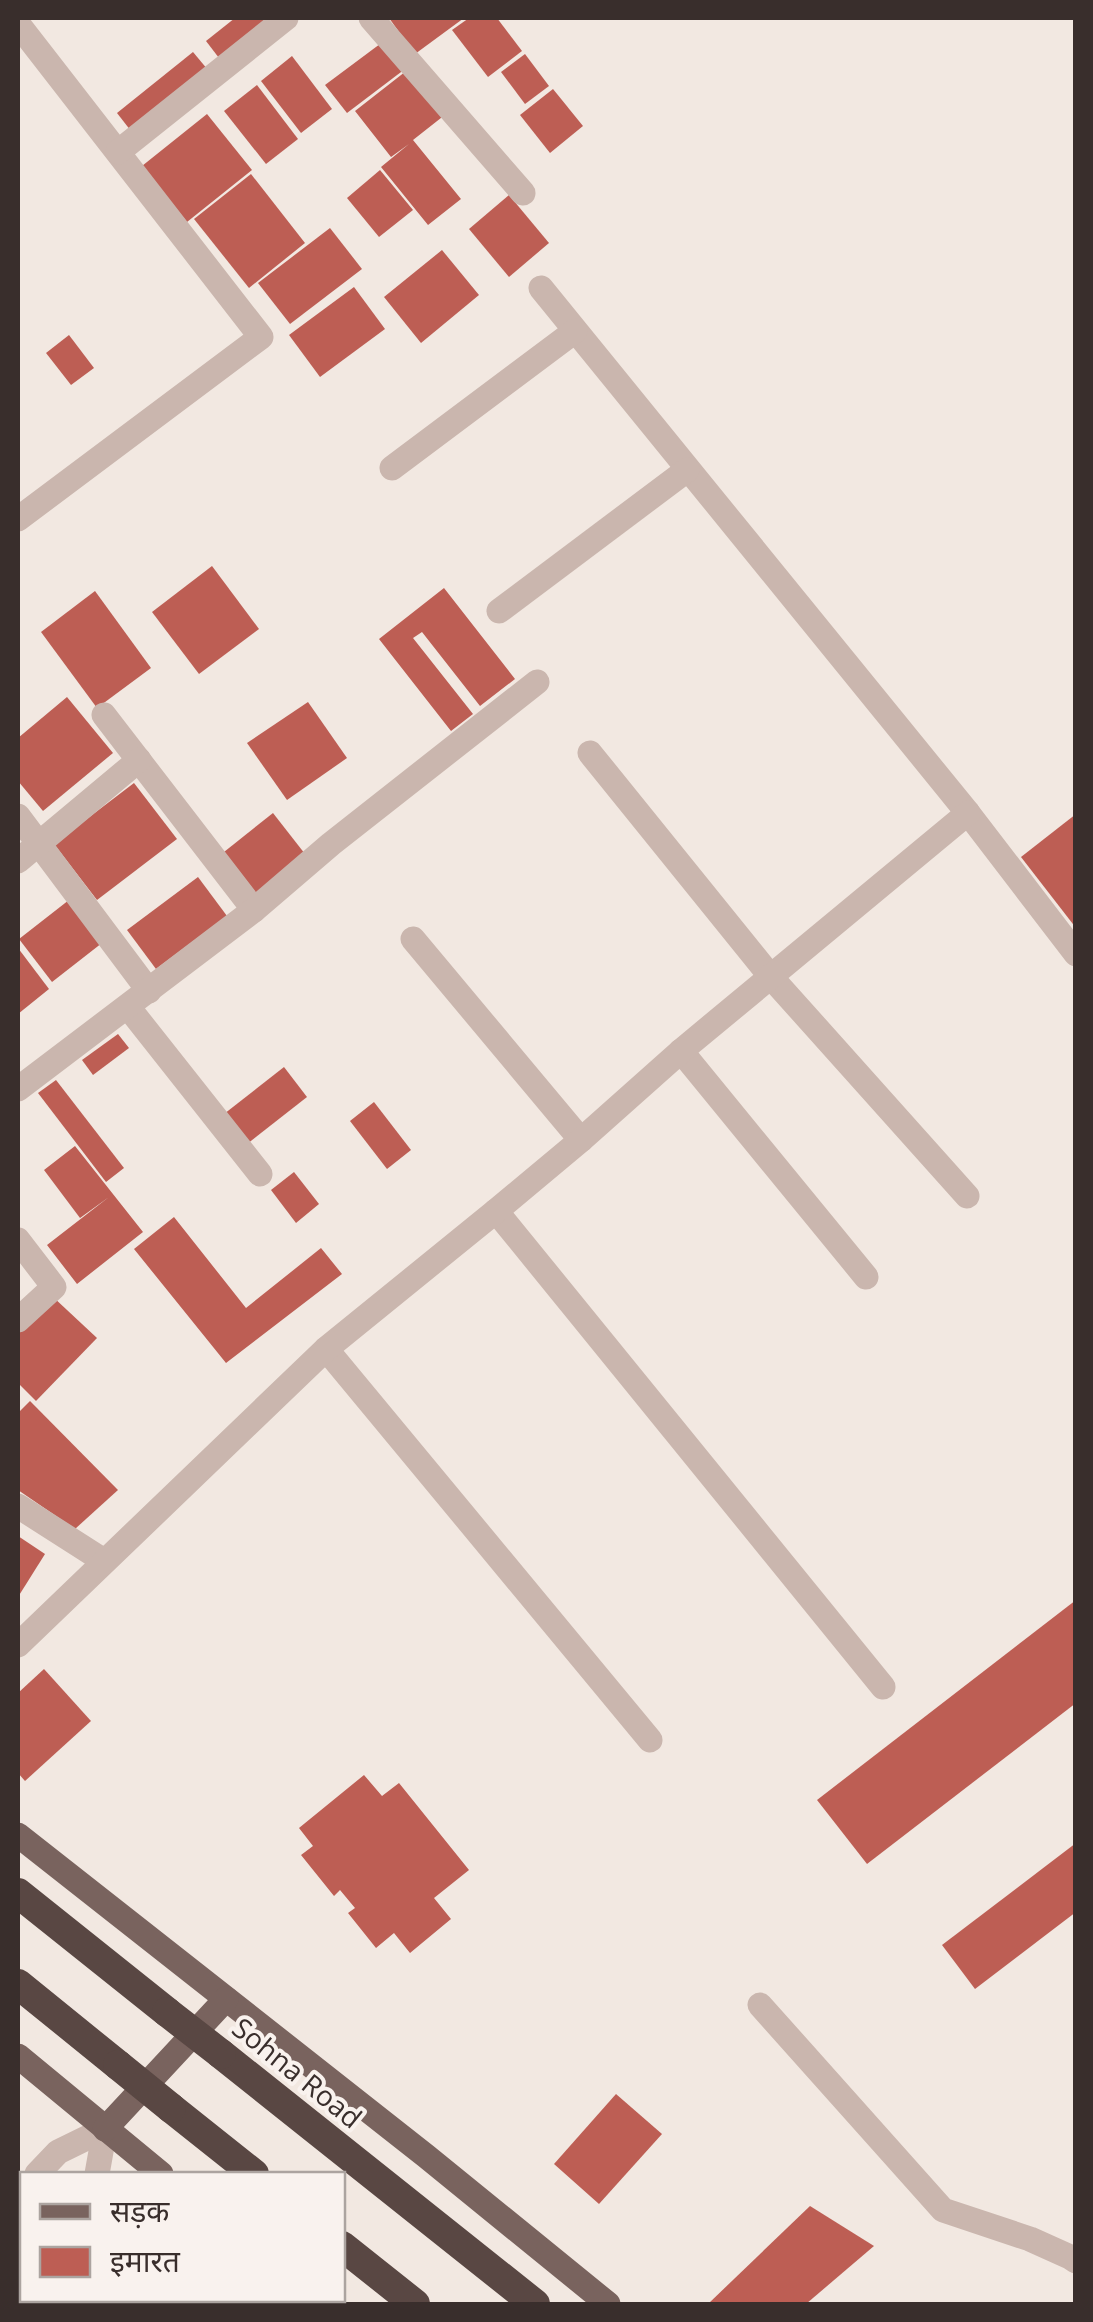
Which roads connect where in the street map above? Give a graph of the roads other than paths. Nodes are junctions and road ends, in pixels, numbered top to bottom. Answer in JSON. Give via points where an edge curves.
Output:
{"nodes":[{"id":1,"x":286,"y":18,"type":"edge"},
{"id":2,"x":371,"y":18,"type":"edge"},
{"id":3,"x":18,"y":24,"type":"edge"},
{"id":4,"x":118,"y":152,"type":"junction"},
{"id":5,"x":522,"y":193,"type":"dead end"},
{"id":6,"x":541,"y":288,"type":"dead end"},
{"id":7,"x":576,"y":331,"type":"junction"},
{"id":8,"x":392,"y":468,"type":"dead end"},
{"id":9,"x":687,"y":470,"type":"junction"},
{"id":10,"x":18,"y":519,"type":"edge"},
{"id":11,"x":499,"y":611,"type":"dead end"},
{"id":12,"x":538,"y":682,"type":"dead end"},
{"id":13,"x":104,"y":716,"type":"dead end"},
{"id":14,"x":590,"y":753,"type":"dead end"},
{"id":15,"x":139,"y":760,"type":"junction"},
{"id":16,"x":968,"y":813,"type":"junction"},
{"id":17,"x":18,"y":816,"type":"edge"},
{"id":18,"x":39,"y":844,"type":"junction"},
{"id":19,"x":18,"y":862,"type":"edge"},
{"id":20,"x":254,"y":910,"type":"junction"},
{"id":21,"x":413,"y":939,"type":"dead end"},
{"id":22,"x":1076,"y":954,"type":"edge"},
{"id":23,"x":772,"y":978,"type":"junction"},
{"id":24,"x":149,"y":991,"type":"junction"},
{"id":25,"x":128,"y":1007,"type":"junction"},
{"id":26,"x":680,"y":1051,"type":"junction"},
{"id":27,"x":18,"y":1090,"type":"edge"},
{"id":28,"x":581,"y":1140,"type":"junction"},
{"id":29,"x":260,"y":1174,"type":"dead end"},
{"id":30,"x":967,"y":1196,"type":"dead end"},
{"id":31,"x":496,"y":1210,"type":"junction"},
{"id":32,"x":18,"y":1240,"type":"edge"},
{"id":33,"x":866,"y":1277,"type":"dead end"},
{"id":34,"x":18,"y":1320,"type":"edge"},
{"id":35,"x":326,"y":1349,"type":"junction"},
{"id":36,"x":18,"y":1506,"type":"edge"},
{"id":37,"x":104,"y":1561,"type":"junction"},
{"id":38,"x":18,"y":1645,"type":"edge"},
{"id":39,"x":882,"y":1687,"type":"dead end"},
{"id":40,"x":650,"y":1740,"type":"dead end"},
{"id":41,"x":18,"y":1835,"type":"edge"},
{"id":42,"x":18,"y":1893,"type":"edge"},
{"id":43,"x":18,"y":1984,"type":"edge"},
{"id":44,"x":226,"y":1999,"type":"junction"},
{"id":45,"x":760,"y":2005,"type":"dead end"},
{"id":46,"x":18,"y":2056,"type":"edge"},
{"id":47,"x":105,"y":2129,"type":"junction"},
{"id":48,"x":39,"y":2172,"type":"edge"},
{"id":49,"x":97,"y":2172,"type":"edge"},
{"id":50,"x":159,"y":2172,"type":"edge"},
{"id":51,"x":251,"y":2172,"type":"edge"},
{"id":52,"x":345,"y":2248,"type":"edge"},
{"id":53,"x":1076,"y":2261,"type":"edge"},
{"id":54,"x":415,"y":2304,"type":"edge"},
{"id":55,"x":535,"y":2304,"type":"edge"},
{"id":56,"x":608,"y":2304,"type":"edge"}],
"edges":[{"from":1,"to":4,"type":"street"},
{"from":2,"to":5,"type":"street"},
{"from":3,"to":4,"type":"street"},
{"from":4,"to":10,"type":"street","via":[[261,337]]},
{"from":6,"to":7,"type":"street"},
{"from":7,"to":8,"type":"street"},
{"from":7,"to":9,"type":"street"},
{"from":9,"to":11,"type":"street"},
{"from":9,"to":16,"type":"street"},
{"from":12,"to":20,"type":"street"},
{"from":13,"to":15,"type":"street"},
{"from":14,"to":23,"type":"street"},
{"from":15,"to":18,"type":"street"},
{"from":15,"to":20,"type":"street"},
{"from":16,"to":22,"type":"street"},
{"from":16,"to":23,"type":"street"},
{"from":17,"to":18,"type":"street"},
{"from":18,"to":19,"type":"street"},
{"from":18,"to":24,"type":"street"},
{"from":20,"to":24,"type":"street"},
{"from":21,"to":28,"type":"street"},
{"from":23,"to":26,"type":"street"},
{"from":23,"to":30,"type":"street"},
{"from":24,"to":25,"type":"street"},
{"from":25,"to":27,"type":"street"},
{"from":25,"to":29,"type":"street"},
{"from":26,"to":28,"type":"street"},
{"from":26,"to":33,"type":"street"},
{"from":28,"to":31,"type":"street"},
{"from":31,"to":35,"type":"street"},
{"from":31,"to":39,"type":"street"},
{"from":32,"to":34,"type":"street","via":[[54,1287]]},
{"from":35,"to":37,"type":"street"},
{"from":35,"to":40,"type":"street"},
{"from":36,"to":37,"type":"street"},
{"from":37,"to":38,"type":"street"},
{"from":41,"to":44,"type":"main road"},
{"from":42,"to":55,"type":"highway","name":"Sohna Road","bridge":true},
{"from":43,"to":51,"type":"highway","bridge":true},
{"from":44,"to":47,"type":"main road"},
{"from":44,"to":56,"type":"main road"},
{"from":45,"to":53,"type":"street","via":[[942,2210],[1030,2238]]},
{"from":46,"to":47,"type":"main road"},
{"from":47,"to":48,"type":"street","via":[[58,2152]]},
{"from":47,"to":49,"type":"street"},
{"from":47,"to":50,"type":"main road"},
{"from":52,"to":54,"type":"highway"}]}
